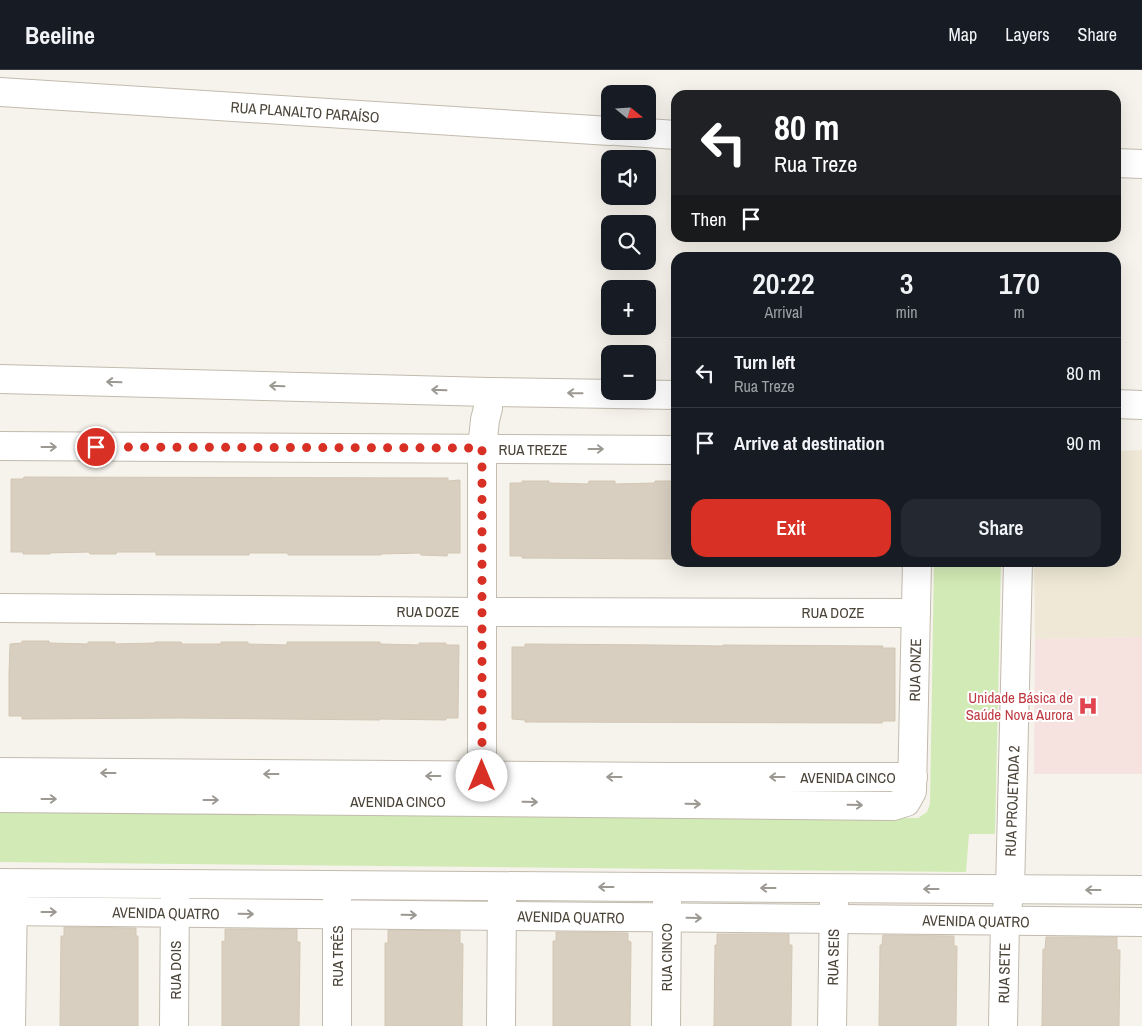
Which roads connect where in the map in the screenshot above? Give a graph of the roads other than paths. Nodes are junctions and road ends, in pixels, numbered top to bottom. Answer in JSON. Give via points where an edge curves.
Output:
{"nodes":[{"id":1,"x":0,"y":92,"type":"edge"},
{"id":2,"x":601,"y":130,"type":"edge"},
{"id":3,"x":656,"y":134,"type":"edge"},
{"id":4,"x":671,"y":135,"type":"edge"},
{"id":5,"x":1121,"y":163,"type":"edge"},
{"id":6,"x":1142,"y":164,"type":"edge"},
{"id":7,"x":0,"y":378,"type":"edge"},
{"id":8,"x":488,"y":392,"type":"junction"},
{"id":9,"x":671,"y":395,"type":"edge"},
{"id":10,"x":1121,"y":404,"type":"edge"},
{"id":11,"x":1142,"y":406,"type":"edge"},
{"id":12,"x":0,"y":446,"type":"edge"},
{"id":13,"x":482,"y":448,"type":"junction"},
{"id":14,"x":671,"y":450,"type":"edge"},
{"id":15,"x":917,"y":567,"type":"edge"},
{"id":16,"x":1018,"y":567,"type":"edge"},
{"id":17,"x":0,"y":608,"type":"edge"},
{"id":18,"x":482,"y":612,"type":"junction"},
{"id":19,"x":916,"y":613,"type":"junction"},
{"id":20,"x":0,"y":772,"type":"edge"},
{"id":21,"x":913,"y":777,"type":"joint"},
{"id":22,"x":482,"y":789,"type":"junction"},
{"id":23,"x":0,"y":798,"type":"edge"},
{"id":24,"x":6,"y":883,"type":"edge"},
{"id":25,"x":174,"y":884,"type":"junction"},
{"id":26,"x":337,"y":885,"type":"junction"},
{"id":27,"x":502,"y":886,"type":"junction"},
{"id":28,"x":667,"y":888,"type":"junction"},
{"id":29,"x":834,"y":889,"type":"junction"},
{"id":30,"x":1010,"y":890,"type":"junction"},
{"id":31,"x":1142,"y":890,"type":"edge"},
{"id":32,"x":6,"y":911,"type":"edge"},
{"id":33,"x":175,"y":913,"type":"junction"},
{"id":34,"x":337,"y":914,"type":"junction"},
{"id":35,"x":502,"y":916,"type":"junction"},
{"id":36,"x":666,"y":918,"type":"junction"},
{"id":37,"x":834,"y":919,"type":"junction"},
{"id":38,"x":1005,"y":921,"type":"junction"},
{"id":39,"x":1142,"y":922,"type":"edge"},
{"id":40,"x":11,"y":1026,"type":"edge"},
{"id":41,"x":174,"y":1026,"type":"edge"},
{"id":42,"x":336,"y":1026,"type":"edge"},
{"id":43,"x":502,"y":1026,"type":"edge"},
{"id":44,"x":666,"y":1026,"type":"edge"},
{"id":45,"x":832,"y":1026,"type":"edge"},
{"id":46,"x":1003,"y":1026,"type":"edge"}],
"edges":[{"from":1,"to":2,"type":"street","name":"RUA PLANALTO PARAÍSO"},
{"from":3,"to":4,"type":"street"},
{"from":5,"to":6,"type":"street"},
{"from":8,"to":7,"type":"street","one_way":true},
{"from":9,"to":8,"type":"street","one_way":true},
{"from":8,"to":13,"type":"street"},
{"from":10,"to":11,"type":"street"},
{"from":12,"to":13,"type":"street","name":"RUA TREZE","one_way":true},
{"from":13,"to":14,"type":"street","name":"RUA TREZE","one_way":true},
{"from":13,"to":18,"type":"street"},
{"from":15,"to":19,"type":"street","name":"RUA ONZE"},
{"from":16,"to":30,"type":"street","name":"RUA PROJETADA 2"},
{"from":17,"to":18,"type":"street","name":"RUA DOZE"},
{"from":18,"to":19,"type":"street","name":"RUA DOZE"},
{"from":18,"to":22,"type":"street"},
{"from":19,"to":21,"type":"street","name":"RUA ONZE"},
{"from":22,"to":20,"type":"street","name":"AVENIDA CINCO","one_way":true},
{"from":21,"to":22,"type":"street","name":"AVENIDA CINCO","via":[[912,791],[906,802],[893,806]]},
{"from":23,"to":22,"type":"street","name":"AVENIDA CINCO","one_way":true},
{"from":24,"to":25,"type":"street","name":"AVENIDA QUATRO"},
{"from":24,"to":32,"type":"street"},
{"from":25,"to":26,"type":"street","name":"AVENIDA QUATRO"},
{"from":25,"to":33,"type":"street","name":"RUA DOIS"},
{"from":26,"to":27,"type":"street","name":"AVENIDA QUATRO"},
{"from":26,"to":34,"type":"street","name":"RUA TRÊS"},
{"from":28,"to":27,"type":"street","name":"AVENIDA QUATRO","one_way":true},
{"from":27,"to":35,"type":"street"},
{"from":29,"to":28,"type":"street","name":"AVENIDA QUATRO","one_way":true},
{"from":28,"to":36,"type":"street","name":"RUA CINCO"},
{"from":30,"to":29,"type":"street","name":"AVENIDA QUATRO","one_way":true},
{"from":29,"to":37,"type":"street","name":"RUA SEIS"},
{"from":31,"to":30,"type":"street","name":"AVENIDA QUATRO","one_way":true},
{"from":30,"to":38,"type":"street","name":"RUA SETE"},
{"from":32,"to":33,"type":"street","name":"AVENIDA QUATRO","one_way":true},
{"from":32,"to":40,"type":"street"},
{"from":33,"to":34,"type":"street","name":"AVENIDA QUATRO","one_way":true},
{"from":33,"to":41,"type":"street","name":"RUA DOIS"},
{"from":34,"to":35,"type":"street","name":"AVENIDA QUATRO","one_way":true},
{"from":34,"to":42,"type":"street","name":"RUA TRÊS"},
{"from":35,"to":36,"type":"street","name":"AVENIDA QUATRO"},
{"from":35,"to":43,"type":"street"},
{"from":36,"to":37,"type":"street","name":"AVENIDA QUATRO","one_way":true},
{"from":36,"to":44,"type":"street","name":"RUA CINCO"},
{"from":37,"to":38,"type":"street","name":"AVENIDA QUATRO"},
{"from":37,"to":45,"type":"street","name":"RUA SEIS"},
{"from":38,"to":39,"type":"street","name":"AVENIDA QUATRO"},
{"from":38,"to":46,"type":"street","name":"RUA SETE"}]}
